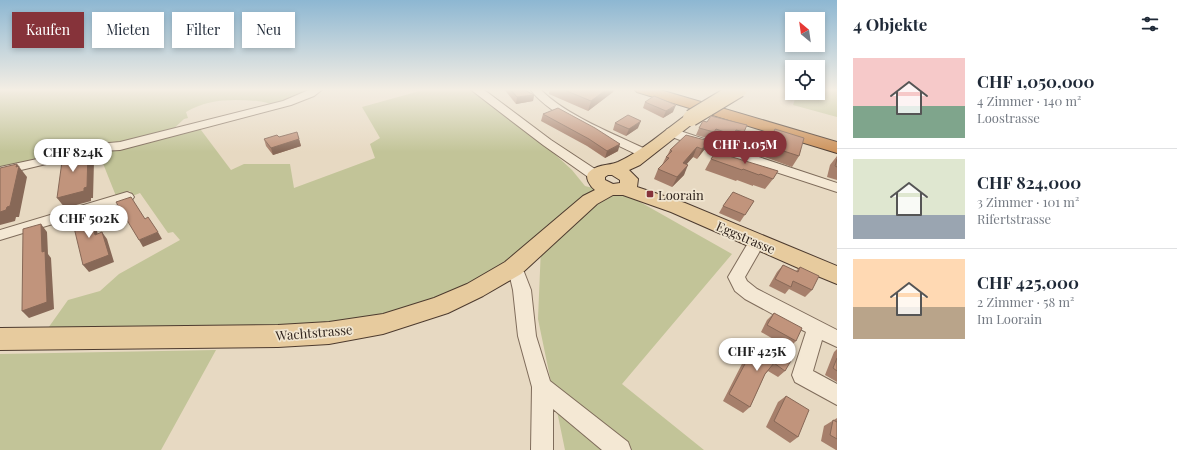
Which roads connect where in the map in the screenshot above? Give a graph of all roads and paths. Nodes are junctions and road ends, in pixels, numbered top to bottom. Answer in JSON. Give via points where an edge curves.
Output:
{"nodes":[{"id":1,"x":260,"y":110,"type":"edge"},
{"id":2,"x":505,"y":110,"type":"edge"},
{"id":3,"x":562,"y":110,"type":"edge"},
{"id":4,"x":704,"y":110,"type":"edge"},
{"id":5,"x":711,"y":110,"type":"edge"},
{"id":6,"x":732,"y":110,"type":"edge"},
{"id":7,"x":671,"y":132,"type":"junction"},
{"id":8,"x":837,"y":141,"type":"edge"},
{"id":9,"x":837,"y":148,"type":"edge"},
{"id":10,"x":0,"y":171,"type":"edge"},
{"id":11,"x":615,"y":177,"type":"junction"},
{"id":12,"x":837,"y":188,"type":"edge"},
{"id":13,"x":127,"y":197,"type":"edge"},
{"id":14,"x":0,"y":234,"type":"edge"},
{"id":15,"x":757,"y":242,"type":"junction"},
{"id":16,"x":837,"y":276,"type":"edge"},
{"id":17,"x":518,"y":277,"type":"dead end"},
{"id":18,"x":816,"y":329,"type":"junction"},
{"id":19,"x":0,"y":339,"type":"edge"},
{"id":20,"x":837,"y":339,"type":"edge"},
{"id":21,"x":542,"y":387,"type":"junction"},
{"id":22,"x":837,"y":395,"type":"edge"},
{"id":23,"x":542,"y":450,"type":"edge"},
{"id":24,"x":620,"y":450,"type":"edge"}],
"edges":[{"from":1,"to":10,"type":"street","via":[[120,146],[99,148]]},
{"from":2,"to":11,"type":"street","name":"Eggstrasse","via":[[574,160]]},
{"from":3,"to":11,"type":"street","via":[[592,127]]},
{"from":4,"to":7,"type":"main road","name":"Wachtstrasse","bridge":true},
{"from":5,"to":9,"type":"highway"},
{"from":6,"to":8,"type":"highway"},
{"from":7,"to":11,"type":"main road","name":"Wachtstrasse"},
{"from":7,"to":12,"type":"street"},
{"from":11,"to":15,"type":"main road","name":"Eggstrasse","via":[[656,198]]},
{"from":11,"to":19,"type":"main road","name":"Wachtstrasse","via":[[532,252],[507,271],[475,290],[440,306],[383,324],[329,333],[278,336]]},
{"from":13,"to":14,"type":"street"},
{"from":15,"to":16,"type":"main road","name":"Eggstrasse"},
{"from":15,"to":18,"type":"street","via":[[736,277],[741,286],[750,294]]},
{"from":17,"to":21,"type":"street","via":[[527,336]]},
{"from":18,"to":20,"type":"street"},
{"from":18,"to":22,"type":"street","via":[[802,375]]},
{"from":21,"to":23,"type":"street"},
{"from":21,"to":24,"type":"street"}]}
